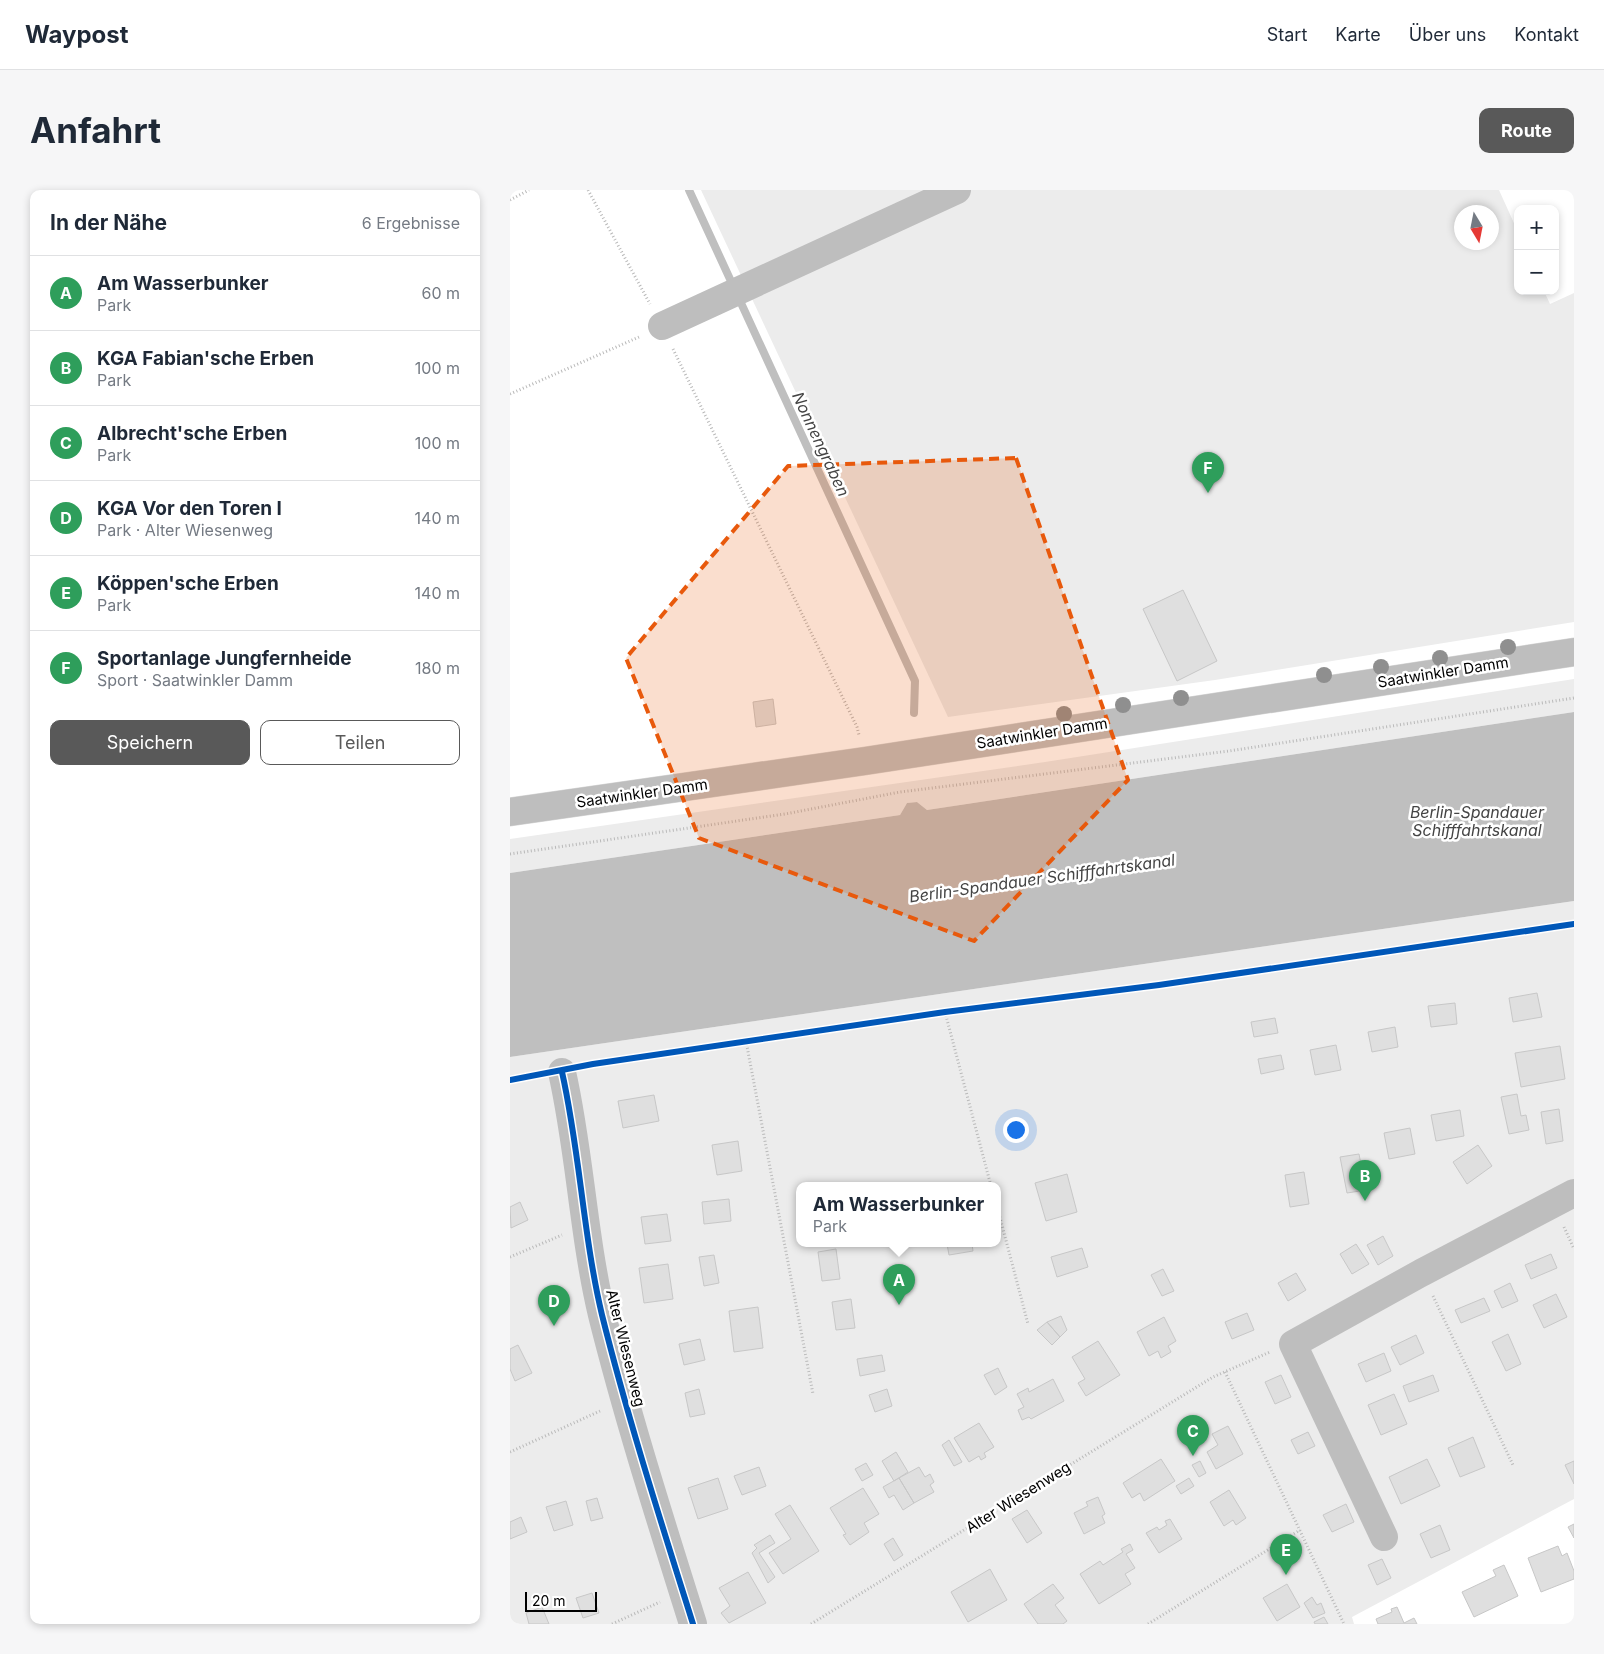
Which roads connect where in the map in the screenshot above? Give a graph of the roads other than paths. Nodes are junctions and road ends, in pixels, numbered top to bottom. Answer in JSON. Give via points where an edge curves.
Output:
{"nodes":[{"id":1,"x":958,"y":190,"type":"edge"},
{"id":2,"x":662,"y":326,"type":"road end"},
{"id":3,"x":1574,"y":652,"type":"edge"},
{"id":4,"x":510,"y":812,"type":"edge"},
{"id":5,"x":562,"y":1072,"type":"dead end"},
{"id":6,"x":1574,"y":1193,"type":"edge"},
{"id":7,"x":1384,"y":1537,"type":"dead end"},
{"id":8,"x":693,"y":1624,"type":"edge"}],
"edges":[{"from":1,"to":2,"type":"main road"},
{"from":3,"to":4,"type":"main road","name":"Saatwinkler Damm"},
{"from":5,"to":8,"type":"main road","name":"Alter Wiesenweg","via":[[602,1313]]},
{"from":6,"to":7,"type":"main road","via":[[1293,1344]]}]}
